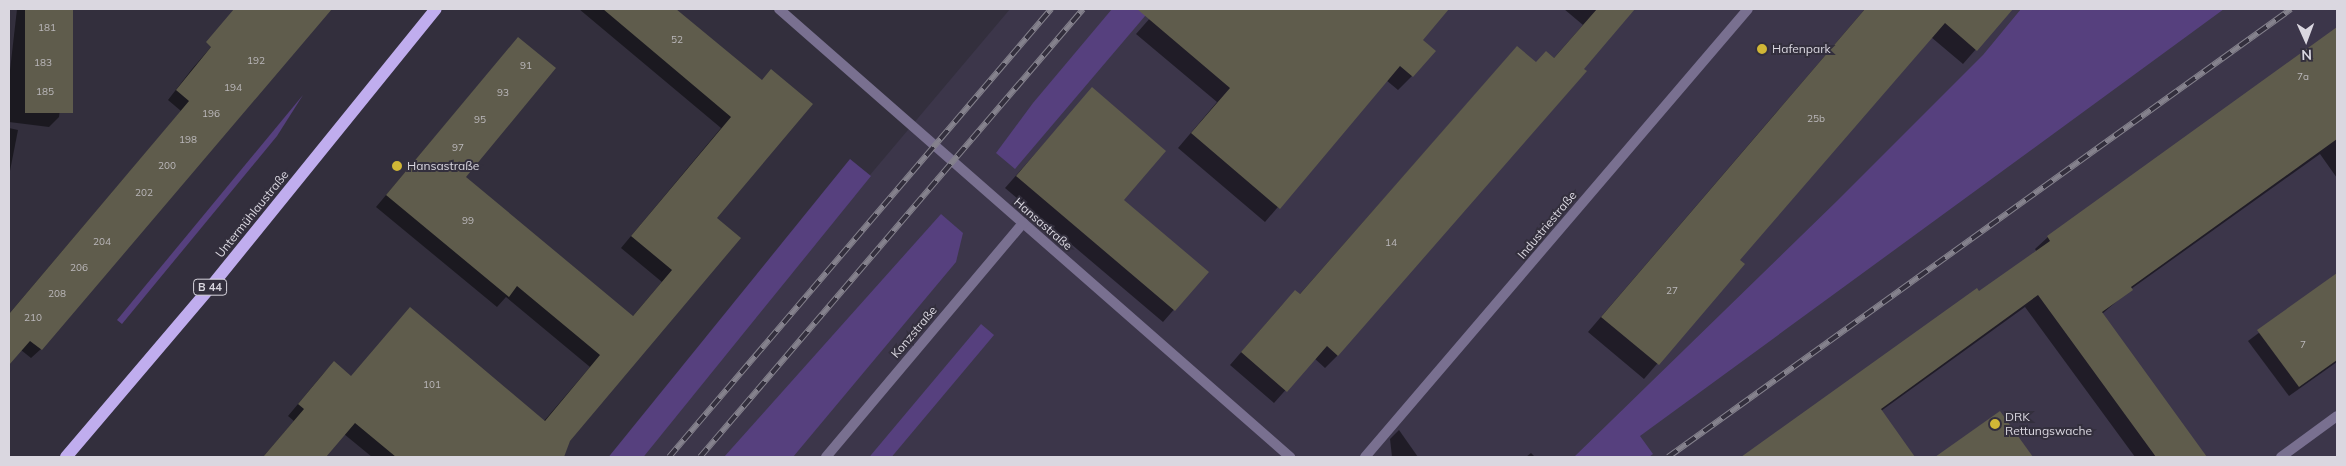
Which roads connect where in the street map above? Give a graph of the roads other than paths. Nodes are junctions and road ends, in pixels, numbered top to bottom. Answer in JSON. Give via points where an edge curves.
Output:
{"nodes":[{"id":1,"x":436,"y":9,"type":"edge"},
{"id":2,"x":779,"y":9,"type":"edge"},
{"id":3,"x":1748,"y":9,"type":"edge"},
{"id":4,"x":1023,"y":223,"type":"junction"},
{"id":5,"x":2337,"y":416,"type":"edge"},
{"id":6,"x":66,"y":457,"type":"edge"},
{"id":7,"x":826,"y":457,"type":"edge"},
{"id":8,"x":1290,"y":457,"type":"edge"},
{"id":9,"x":1365,"y":457,"type":"edge"},
{"id":10,"x":2281,"y":457,"type":"edge"}],
"edges":[{"from":1,"to":6,"type":"main road","name":"Untermühlaustraße","number":"B 44","via":[[209,288]]},
{"from":2,"to":4,"type":"street","name":"Hansastraße"},
{"from":3,"to":9,"type":"street","name":"Industriestraße"},
{"from":4,"to":7,"type":"street","name":"Konzstraße"},
{"from":4,"to":8,"type":"street","name":"Hansastraße"},
{"from":5,"to":10,"type":"street"}]}
